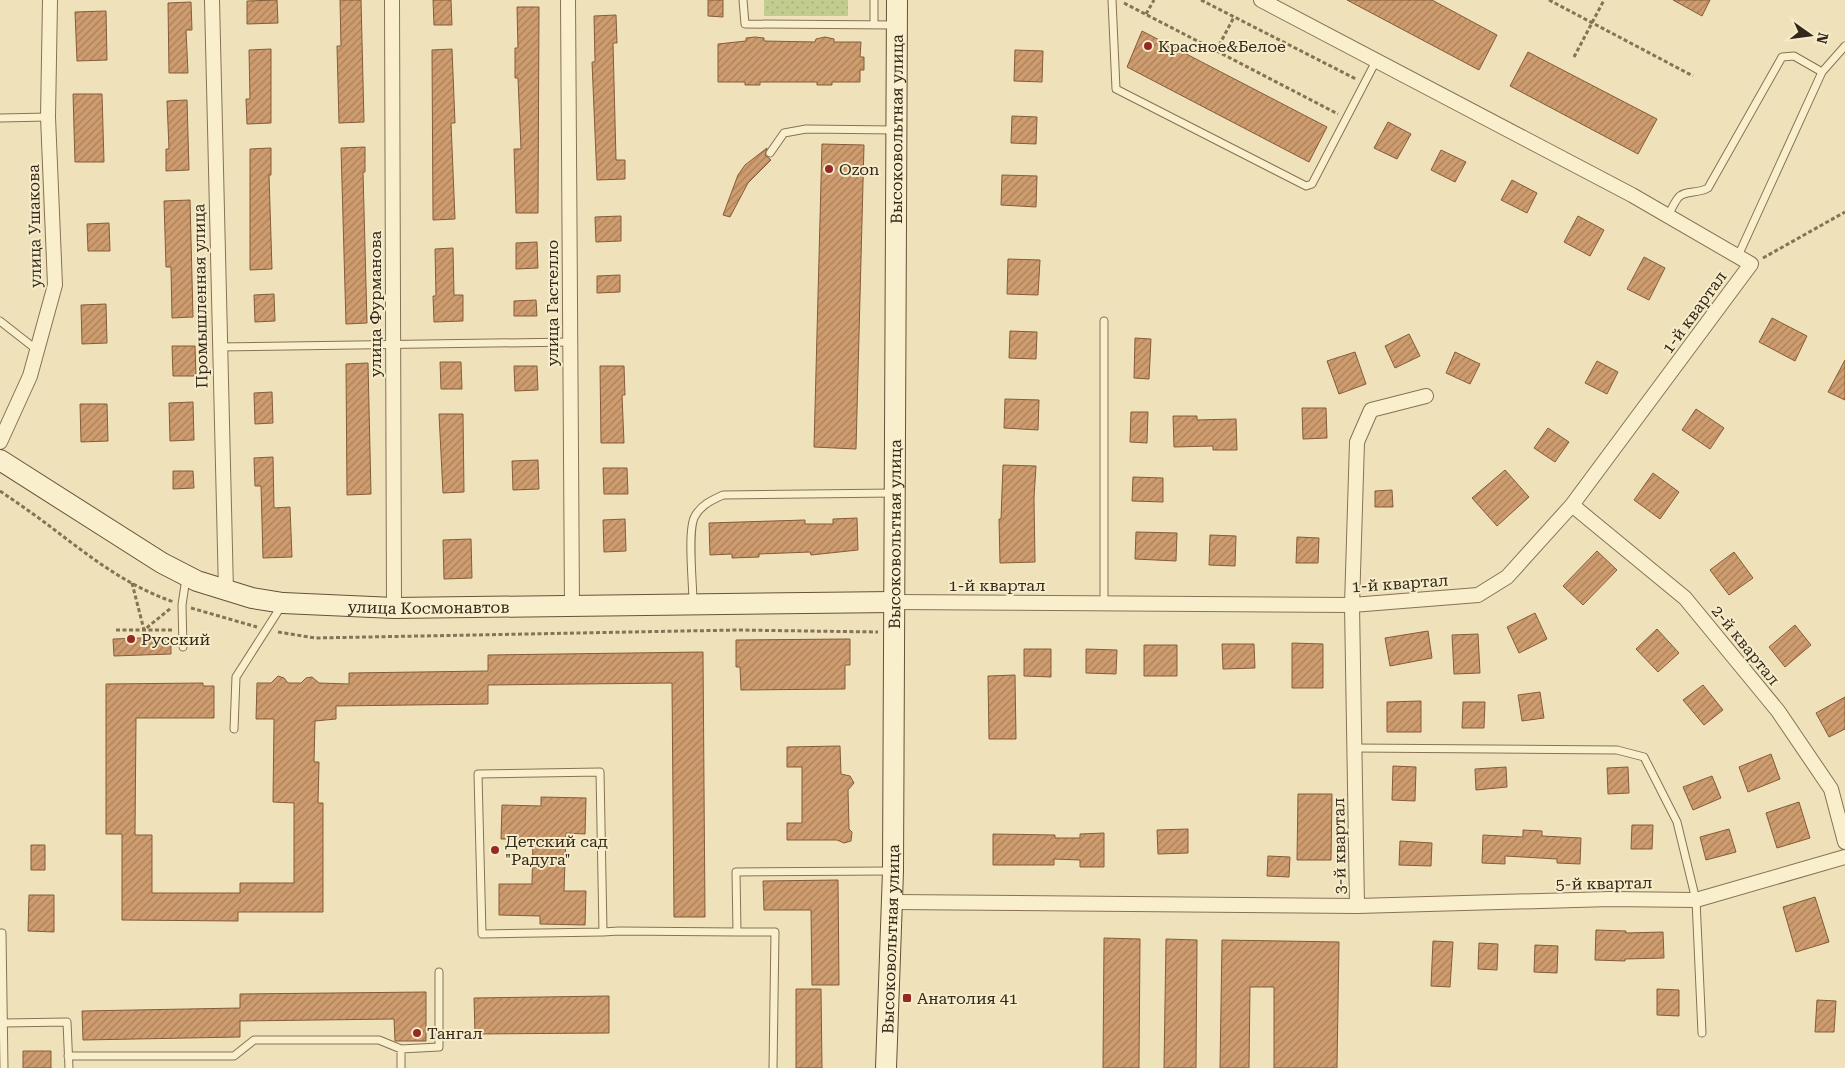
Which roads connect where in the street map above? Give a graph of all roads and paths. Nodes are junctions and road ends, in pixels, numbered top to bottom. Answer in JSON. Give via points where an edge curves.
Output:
{"nodes":[{"id":1,"x":50,"y":0,"type":"edge"},
{"id":2,"x":212,"y":0,"type":"edge"},
{"id":3,"x":392,"y":0,"type":"edge"},
{"id":4,"x":568,"y":0,"type":"edge"},
{"id":5,"x":742,"y":0,"type":"edge"},
{"id":6,"x":874,"y":0,"type":"edge"},
{"id":7,"x":897,"y":0,"type":"edge"},
{"id":8,"x":1112,"y":0,"type":"edge"},
{"id":9,"x":1119,"y":0,"type":"edge"},
{"id":10,"x":1154,"y":0,"type":"edge"},
{"id":11,"x":1201,"y":0,"type":"edge"},
{"id":12,"x":1261,"y":0,"type":"edge"},
{"id":13,"x":1549,"y":0,"type":"edge"},
{"id":14,"x":1604,"y":0,"type":"edge"},
{"id":15,"x":1146,"y":14,"type":"junction"},
{"id":16,"x":1234,"y":17,"type":"junction"},
{"id":17,"x":1592,"y":23,"type":"junction"},
{"id":18,"x":874,"y":24,"type":"junction"},
{"id":19,"x":897,"y":25,"type":"junction"},
{"id":20,"x":1845,"y":46,"type":"edge"},
{"id":21,"x":1216,"y":51,"type":"junction"},
{"id":22,"x":1574,"y":57,"type":"dead end"},
{"id":23,"x":1376,"y":61,"type":"junction"},
{"id":24,"x":1822,"y":72,"type":"junction"},
{"id":25,"x":1693,"y":76,"type":"dead end"},
{"id":26,"x":1364,"y":84,"type":"junction"},
{"id":27,"x":48,"y":117,"type":"junction"},
{"id":28,"x":0,"y":118,"type":"edge"},
{"id":29,"x":1346,"y":118,"type":"junction"},
{"id":30,"x":895,"y":130,"type":"junction"},
{"id":31,"x":770,"y":152,"type":"dead end"},
{"id":32,"x":1845,"y":212,"type":"edge"},
{"id":33,"x":1668,"y":216,"type":"junction"},
{"id":34,"x":1738,"y":256,"type":"junction"},
{"id":35,"x":1751,"y":264,"type":"junction"},
{"id":36,"x":0,"y":321,"type":"edge"},
{"id":37,"x":1104,"y":321,"type":"dead end"},
{"id":38,"x":570,"y":342,"type":"junction"},
{"id":39,"x":393,"y":343,"type":"junction"},
{"id":40,"x":218,"y":347,"type":"junction"},
{"id":41,"x":38,"y":350,"type":"junction"},
{"id":42,"x":1426,"y":396,"type":"dead end"},
{"id":43,"x":0,"y":442,"type":"edge"},
{"id":44,"x":0,"y":460,"type":"edge"},
{"id":45,"x":894,"y":493,"type":"junction"},
{"id":46,"x":1572,"y":505,"type":"junction"},
{"id":47,"x":186,"y":576,"type":"junction"},
{"id":48,"x":132,"y":582,"type":"dead end"},
{"id":49,"x":226,"y":592,"type":"junction"},
{"id":50,"x":894,"y":602,"type":"junction"},
{"id":51,"x":177,"y":603,"type":"dead end"},
{"id":52,"x":283,"y":603,"type":"junction"},
{"id":53,"x":1104,"y":603,"type":"junction"},
{"id":54,"x":693,"y":604,"type":"junction"},
{"id":55,"x":1352,"y":605,"type":"junction"},
{"id":56,"x":572,"y":606,"type":"junction"},
{"id":57,"x":394,"y":608,"type":"junction"},
{"id":58,"x":116,"y":630,"type":"dead end"},
{"id":59,"x":144,"y":630,"type":"junction"},
{"id":60,"x":182,"y":630,"type":"junction"},
{"id":61,"x":183,"y":647,"type":"dead end"},
{"id":62,"x":234,"y":728,"type":"dead end"},
{"id":63,"x":1355,"y":748,"type":"junction"},
{"id":64,"x":1845,"y":842,"type":"edge"},
{"id":65,"x":1845,"y":857,"type":"edge"},
{"id":66,"x":893,"y":871,"type":"junction"},
{"id":67,"x":1696,"y":900,"type":"junction"},
{"id":68,"x":892,"y":902,"type":"junction"},
{"id":69,"x":1357,"y":906,"type":"junction"},
{"id":70,"x":604,"y":932,"type":"junction"},
{"id":71,"x":737,"y":932,"type":"junction"},
{"id":72,"x":0,"y":933,"type":"edge"},
{"id":73,"x":439,"y":972,"type":"dead end"},
{"id":74,"x":5,"y":1023,"type":"junction"},
{"id":75,"x":1702,"y":1033,"type":"dead end"},
{"id":76,"x":400,"y":1049,"type":"junction"},
{"id":77,"x":68,"y":1056,"type":"junction"},
{"id":78,"x":4,"y":1068,"type":"edge"},
{"id":79,"x":69,"y":1068,"type":"edge"},
{"id":80,"x":401,"y":1068,"type":"edge"},
{"id":81,"x":774,"y":1068,"type":"edge"},
{"id":82,"x":886,"y":1068,"type":"edge"}],
"edges":[{"from":1,"to":27,"type":"street","name":"улица Ушакова"},
{"from":2,"to":40,"type":"street","name":"Промышленная улица"},
{"from":3,"to":39,"type":"street","name":"улица Фурманова"},
{"from":4,"to":38,"type":"street","name":"улица Гастелло"},
{"from":5,"to":18,"type":"lane","via":[[745,24]]},
{"from":6,"to":18,"type":"lane"},
{"from":7,"to":19,"type":"street","name":"Высоковольтная улица"},
{"from":8,"to":29,"type":"lane","via":[[1116,89],[1306,186],[1312,184]]},
{"from":9,"to":15,"type":"path"},
{"from":10,"to":15,"type":"path"},
{"from":11,"to":16,"type":"path"},
{"from":12,"to":23,"type":"street"},
{"from":13,"to":17,"type":"path"},
{"from":14,"to":17,"type":"path"},
{"from":15,"to":21,"type":"path"},
{"from":16,"to":21,"type":"path"},
{"from":16,"to":26,"type":"path"},
{"from":17,"to":22,"type":"path"},
{"from":17,"to":25,"type":"path"},
{"from":18,"to":19,"type":"lane"},
{"from":19,"to":30,"type":"street","name":"Высоковольтная улица"},
{"from":20,"to":24,"type":"lane"},
{"from":21,"to":29,"type":"path"},
{"from":23,"to":26,"type":"lane"},
{"from":23,"to":33,"type":"street"},
{"from":24,"to":33,"type":"lane","via":[[1794,56],[1782,57],[1708,188],[1700,193],[1684,193]]},
{"from":24,"to":34,"type":"lane"},
{"from":26,"to":29,"type":"lane"},
{"from":27,"to":28,"type":"lane"},
{"from":27,"to":41,"type":"street","name":"улица Ушакова","via":[[55,285]]},
{"from":30,"to":31,"type":"lane","via":[[806,129],[784,133]]},
{"from":30,"to":45,"type":"street","name":"Высоковольтная улица"},
{"from":32,"to":35,"type":"path"},
{"from":33,"to":34,"type":"street"},
{"from":34,"to":35,"type":"street"},
{"from":35,"to":46,"type":"street","name":"1-й квартал"},
{"from":36,"to":41,"type":"lane"},
{"from":37,"to":53,"type":"lane"},
{"from":38,"to":39,"type":"lane"},
{"from":38,"to":56,"type":"street","name":"улица Гастелло"},
{"from":39,"to":40,"type":"lane"},
{"from":39,"to":57,"type":"street","name":"улица Фурманова"},
{"from":40,"to":49,"type":"street","name":"Промышленная улица"},
{"from":41,"to":43,"type":"street","name":"улица Ушакова","via":[[30,376]]},
{"from":42,"to":55,"type":"street","name":"3-й квартал","via":[[1371,410],[1357,442]]},
{"from":44,"to":47,"type":"street","name":"улица Космонавтов","via":[[162,564]]},
{"from":45,"to":50,"type":"street","name":"Высоковольтная улица"},
{"from":45,"to":54,"type":"lane","via":[[723,495],[707,502],[694,516],[691,536]]},
{"from":46,"to":55,"type":"street","name":"1-й квартал","via":[[1507,577],[1478,595]]},
{"from":46,"to":64,"type":"street","name":"2-й квартал","via":[[1685,598],[1778,711],[1831,789]]},
{"from":47,"to":49,"type":"street","name":"улица Космонавтов"},
{"from":47,"to":60,"type":"lane"},
{"from":48,"to":59,"type":"path"},
{"from":49,"to":52,"type":"street","name":"улица Космонавтов"},
{"from":50,"to":53,"type":"street","name":"1-й квартал"},
{"from":50,"to":54,"type":"street","name":"улица Космонавтов"},
{"from":50,"to":66,"type":"street","name":"Высоковольтная улица"},
{"from":51,"to":59,"type":"path"},
{"from":52,"to":57,"type":"street","name":"улица Космонавтов"},
{"from":52,"to":62,"type":"lane","via":[[236,677]]},
{"from":53,"to":55,"type":"street","name":"1-й квартал"},
{"from":54,"to":56,"type":"street","name":"улица Космонавтов"},
{"from":55,"to":63,"type":"street","name":"3-й квартал"},
{"from":56,"to":57,"type":"street","name":"улица Космонавтов"},
{"from":58,"to":59,"type":"path"},
{"from":59,"to":60,"type":"path"},
{"from":60,"to":61,"type":"lane"},
{"from":63,"to":67,"type":"lane","via":[[1617,750],[1644,757],[1677,822]]},
{"from":63,"to":69,"type":"street","name":"3-й квартал"},
{"from":65,"to":67,"type":"street","name":"5-й квартал"},
{"from":66,"to":68,"type":"street","name":"Высоковольтная улица"},
{"from":66,"to":71,"type":"lane","via":[[736,872]]},
{"from":67,"to":69,"type":"street","name":"5-й квартал","via":[[1610,899]]},
{"from":67,"to":75,"type":"lane"},
{"from":68,"to":69,"type":"street","name":"3-й квартал"},
{"from":68,"to":82,"type":"street","name":"Высоковольтная улица"},
{"from":70,"to":70,"type":"lane","via":[[482,934],[478,774],[600,772]]},
{"from":70,"to":71,"type":"lane"},
{"from":71,"to":81,"type":"lane","via":[[775,932]]},
{"from":72,"to":74,"type":"lane"},
{"from":73,"to":76,"type":"lane","via":[[439,1047]]},
{"from":74,"to":77,"type":"lane","via":[[67,1022]]},
{"from":74,"to":78,"type":"lane"},
{"from":76,"to":77,"type":"lane","via":[[379,1040],[254,1040],[234,1056]]},
{"from":76,"to":80,"type":"lane"},
{"from":77,"to":79,"type":"lane"}]}
